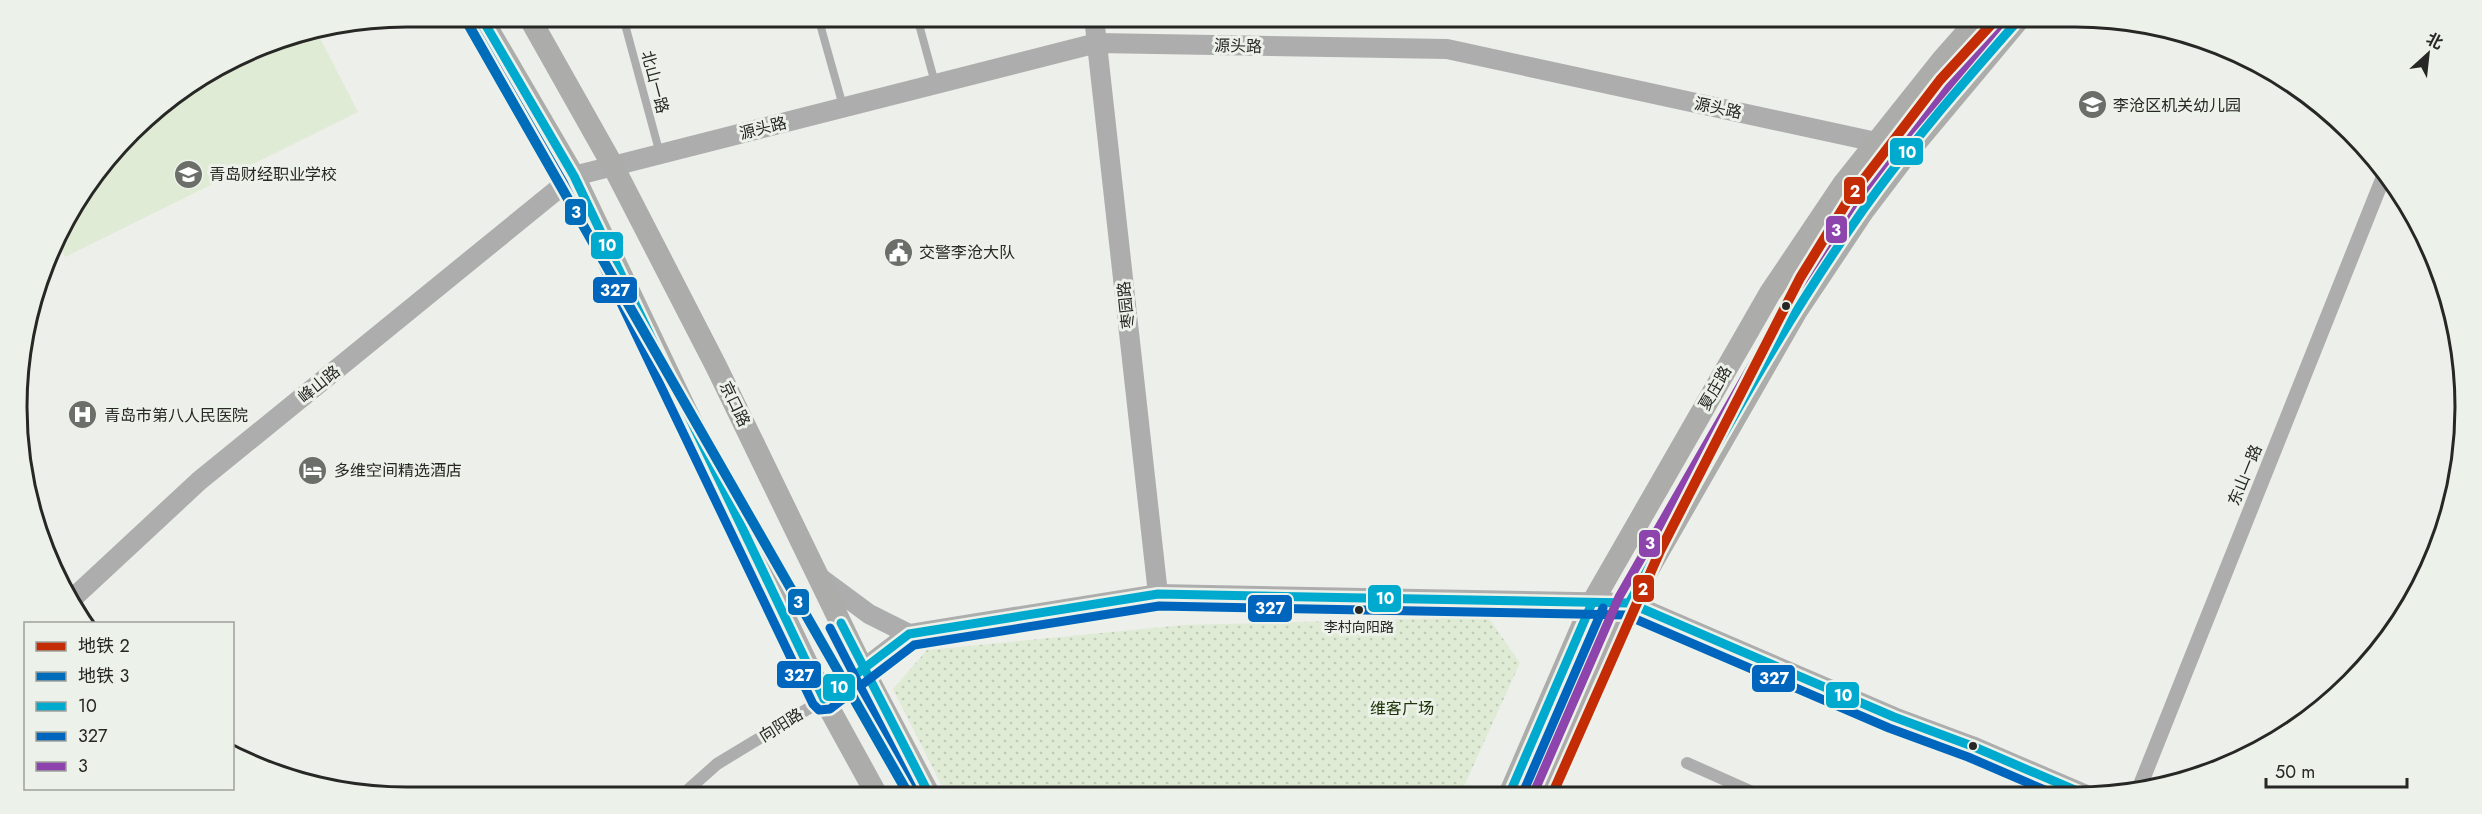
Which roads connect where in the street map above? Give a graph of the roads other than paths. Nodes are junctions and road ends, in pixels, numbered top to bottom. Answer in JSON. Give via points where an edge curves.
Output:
{"nodes":[{"id":1,"x":487,"y":27,"type":"edge"},
{"id":2,"x":535,"y":27,"type":"edge"},
{"id":3,"x":626,"y":27,"type":"edge"},
{"id":4,"x":821,"y":27,"type":"edge"},
{"id":5,"x":920,"y":27,"type":"edge"},
{"id":6,"x":1095,"y":27,"type":"edge"},
{"id":7,"x":1971,"y":27,"type":"edge"},
{"id":8,"x":2012,"y":27,"type":"edge"},
{"id":9,"x":1096,"y":43,"type":"junction"},
{"id":10,"x":935,"y":84,"type":"junction"},
{"id":11,"x":843,"y":108,"type":"junction"},
{"id":12,"x":1876,"y":142,"type":"junction"},
{"id":13,"x":1908,"y":152,"type":"junction"},
{"id":14,"x":660,"y":154,"type":"junction"},
{"id":15,"x":613,"y":166,"type":"junction"},
{"id":16,"x":574,"y":176,"type":"junction"},
{"id":17,"x":2381,"y":183,"type":"edge"},
{"id":18,"x":819,"y":577,"type":"junction"},
{"id":19,"x":1158,"y":594,"type":"junction"},
{"id":20,"x":77,"y":595,"type":"edge"},
{"id":21,"x":1593,"y":603,"type":"junction"},
{"id":22,"x":1629,"y":603,"type":"junction"},
{"id":23,"x":909,"y":634,"type":"junction"},
{"id":24,"x":863,"y":669,"type":"junction"},
{"id":25,"x":824,"y":699,"type":"junction"},
{"id":26,"x":1687,"y":763,"type":"dead end"},
{"id":27,"x":2142,"y":781,"type":"edge"},
{"id":28,"x":691,"y":787,"type":"edge"},
{"id":29,"x":872,"y":787,"type":"edge"},
{"id":30,"x":925,"y":787,"type":"edge"},
{"id":31,"x":1512,"y":787,"type":"edge"},
{"id":32,"x":1551,"y":787,"type":"edge"},
{"id":33,"x":1741,"y":787,"type":"edge"},
{"id":34,"x":2068,"y":787,"type":"edge"}],
"edges":[{"from":1,"to":16,"type":"main road"},
{"from":2,"to":15,"type":"main road","name":"京口路"},
{"from":3,"to":14,"type":"lane","name":"北山一路"},
{"from":4,"to":11,"type":"lane"},
{"from":5,"to":10,"type":"lane"},
{"from":6,"to":9,"type":"street","name":"枣园路"},
{"from":7,"to":12,"type":"main road","name":"夏庄路"},
{"from":8,"to":13,"type":"main road","name":"夏庄路"},
{"from":9,"to":10,"type":"street","name":"源头路"},
{"from":9,"to":12,"type":"street","name":"源头路","via":[[1447,49]]},
{"from":9,"to":19,"type":"street","name":"枣园路"},
{"from":10,"to":11,"type":"street","name":"源头路"},
{"from":11,"to":14,"type":"street","name":"源头路"},
{"from":12,"to":13,"type":"street","name":"源头路"},
{"from":12,"to":21,"type":"main road","name":"夏庄路","via":[[1770,293]]},
{"from":13,"to":22,"type":"main road","name":"夏庄路","via":[[1796,312]]},
{"from":14,"to":15,"type":"street","name":"源头路"},
{"from":15,"to":16,"type":"street","name":"源头路"},
{"from":15,"to":18,"type":"main road","name":"京口路"},
{"from":16,"to":20,"type":"street","name":"峰山路","via":[[199,481]]},
{"from":16,"to":25,"type":"main road"},
{"from":17,"to":27,"type":"street","name":"东山一路"},
{"from":18,"to":23,"type":"street","via":[[868,614]]},
{"from":18,"to":24,"type":"main road","name":"京口路"},
{"from":19,"to":21,"type":"street","name":"向阳路"},
{"from":19,"to":23,"type":"street","name":"向阳路"},
{"from":21,"to":22,"type":"street","name":"向阳路"},
{"from":21,"to":31,"type":"main road","name":"夏庄路"},
{"from":22,"to":32,"type":"main road","name":"夏庄路"},
{"from":22,"to":34,"type":"street"},
{"from":23,"to":24,"type":"street","name":"向阳路"},
{"from":24,"to":25,"type":"street","name":"向阳路"},
{"from":24,"to":30,"type":"main road","name":"京口路"},
{"from":25,"to":28,"type":"street","name":"向阳路","via":[[717,764]]},
{"from":25,"to":29,"type":"main road"},
{"from":26,"to":33,"type":"street"}]}
